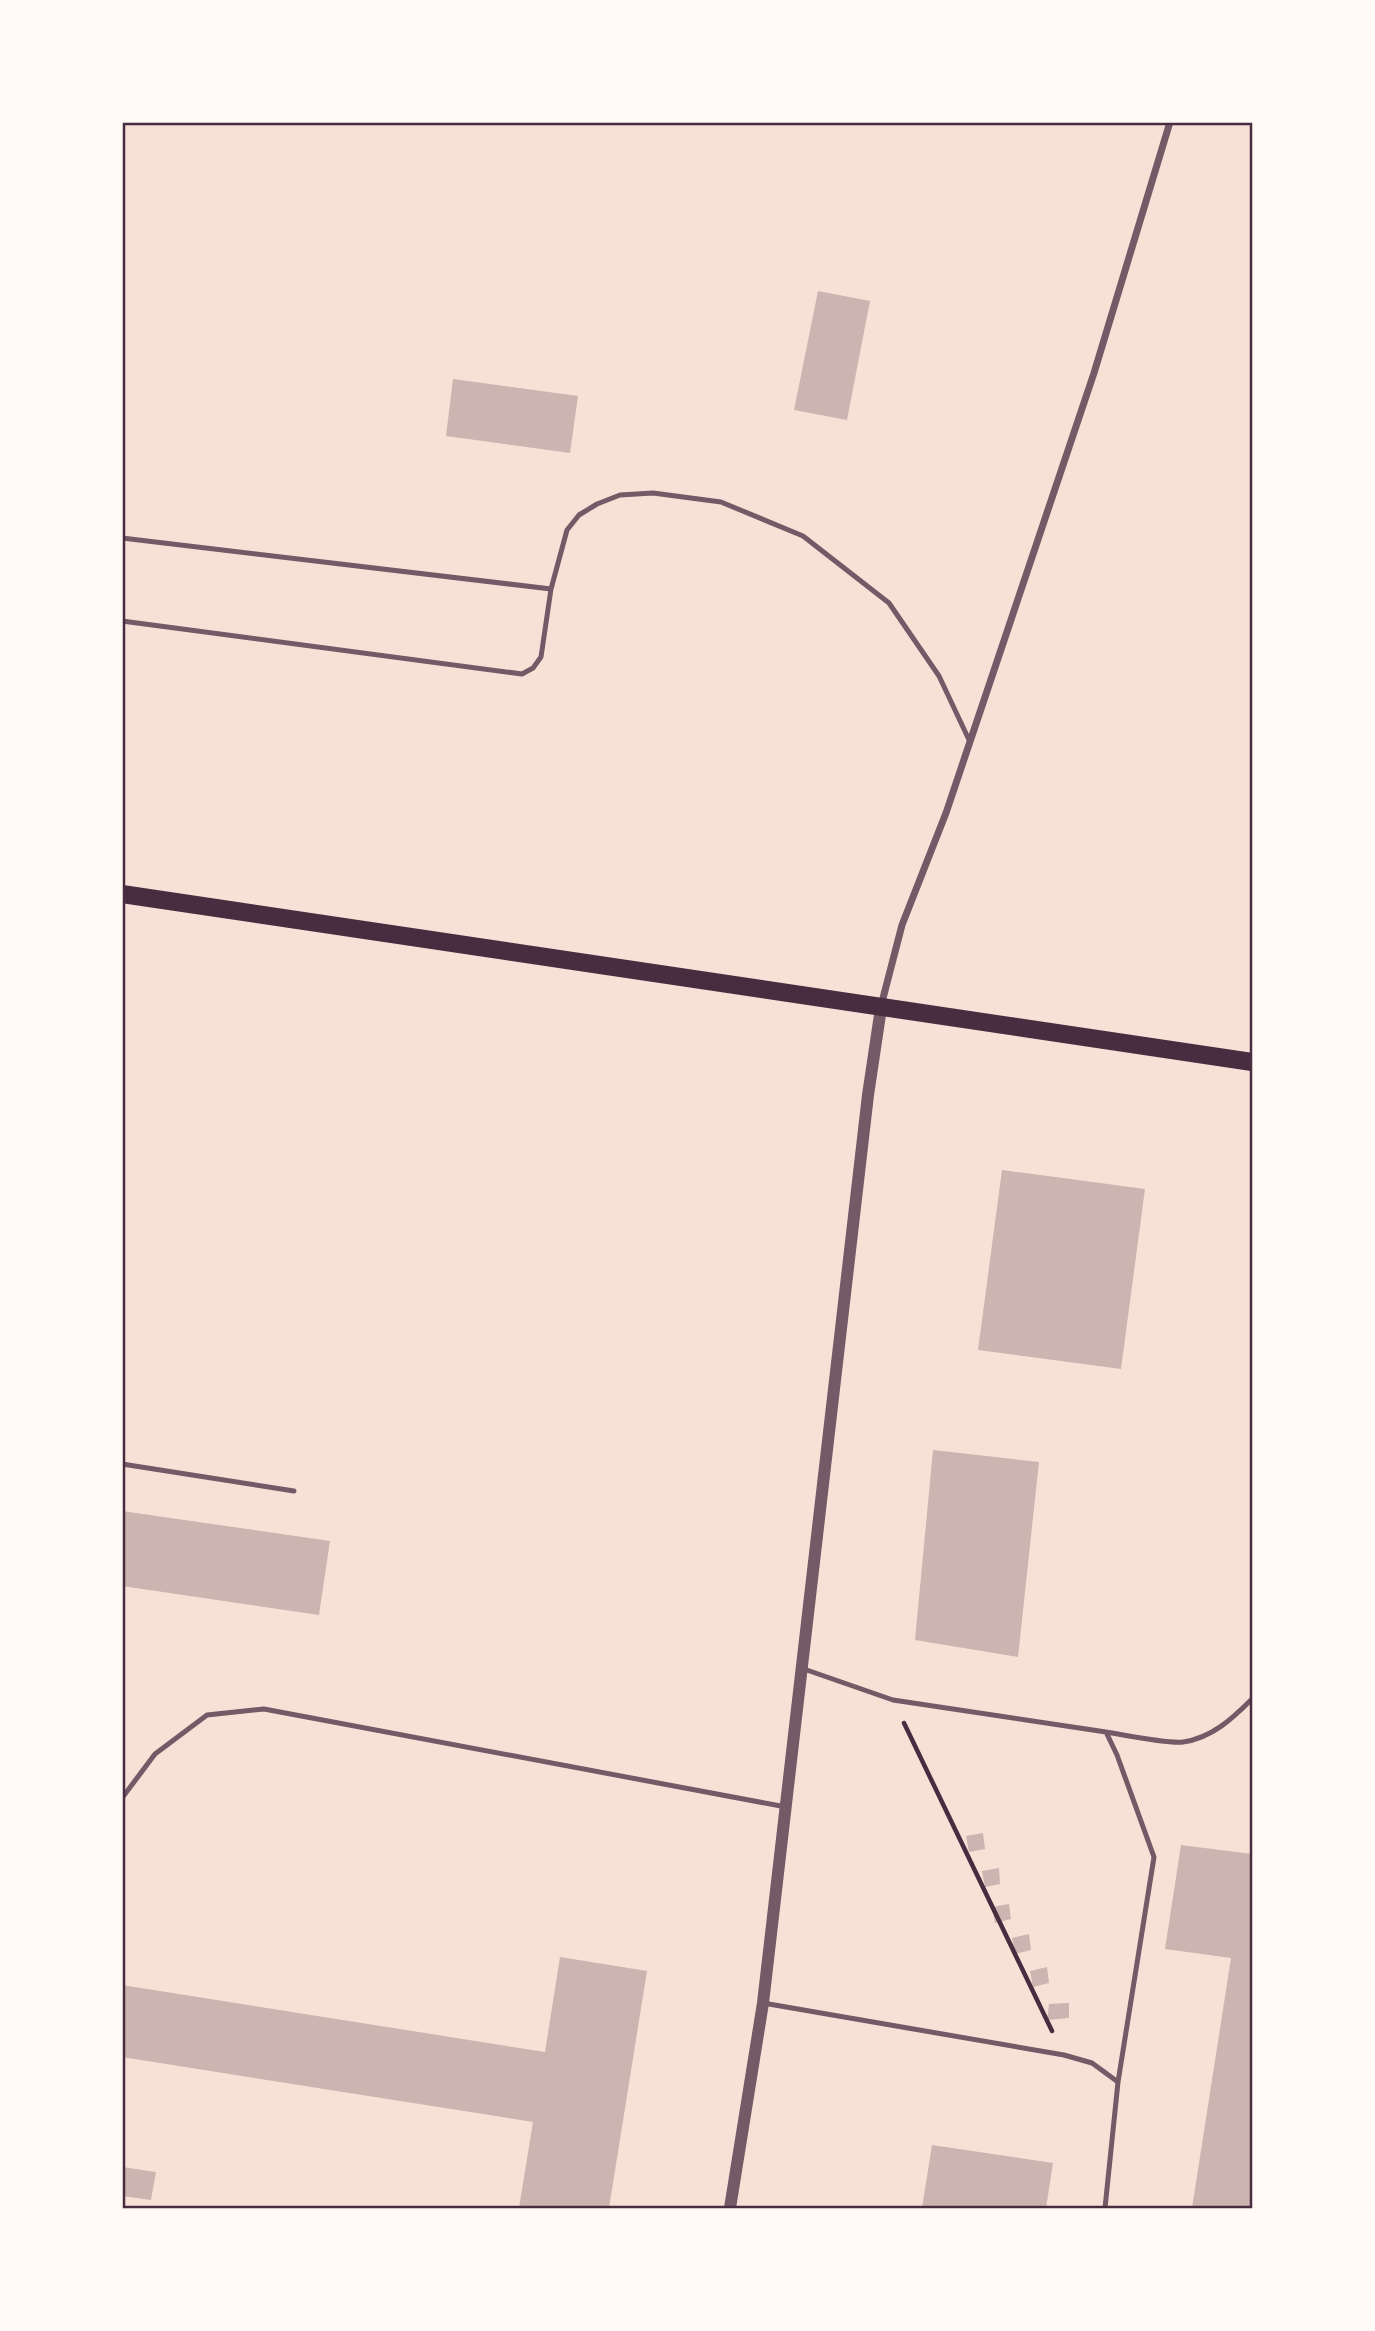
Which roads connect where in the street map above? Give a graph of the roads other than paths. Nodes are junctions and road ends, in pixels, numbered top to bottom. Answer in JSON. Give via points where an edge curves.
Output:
{"nodes":[{"id":1,"x":1170,"y":122,"type":"edge"},
{"id":2,"x":122,"y":538,"type":"edge"},
{"id":3,"x":551,"y":589,"type":"junction"},
{"id":4,"x":122,"y":621,"type":"edge"},
{"id":5,"x":970,"y":742,"type":"junction"},
{"id":6,"x":122,"y":894,"type":"edge"},
{"id":7,"x":881,"y":1008,"type":"junction"},
{"id":8,"x":1252,"y":1062,"type":"edge"},
{"id":9,"x":122,"y":1464,"type":"edge"},
{"id":10,"x":294,"y":1491,"type":"dead end"},
{"id":11,"x":801,"y":1668,"type":"junction"},
{"id":12,"x":1252,"y":1699,"type":"edge"},
{"id":13,"x":1107,"y":1732,"type":"junction"},
{"id":14,"x":122,"y":1798,"type":"edge"},
{"id":15,"x":786,"y":1807,"type":"junction"},
{"id":16,"x":764,"y":2003,"type":"junction"},
{"id":17,"x":1118,"y":2082,"type":"junction"},
{"id":18,"x":730,"y":2208,"type":"edge"},
{"id":19,"x":1105,"y":2208,"type":"edge"}],
"edges":[{"from":1,"to":5,"type":"street","via":[[1094,373]]},
{"from":2,"to":3,"type":"lane"},
{"from":3,"to":4,"type":"lane","via":[[541,657],[522,674]]},
{"from":3,"to":5,"type":"lane","via":[[567,530],[579,515],[597,505],[620,495],[653,493],[721,502],[803,536],[889,603],[939,676]]},
{"from":5,"to":7,"type":"street","via":[[902,925]]},
{"from":6,"to":7,"type":"main road"},
{"from":7,"to":8,"type":"main road"},
{"from":7,"to":11,"type":"street"},
{"from":9,"to":10,"type":"lane"},
{"from":11,"to":13,"type":"lane","via":[[893,1700]]},
{"from":11,"to":15,"type":"street"},
{"from":12,"to":13,"type":"lane","via":[[1209,1734],[1182,1742]]},
{"from":13,"to":17,"type":"lane","via":[[1154,1857]]},
{"from":14,"to":15,"type":"lane","via":[[155,1755],[207,1715],[264,1709]]},
{"from":15,"to":16,"type":"street"},
{"from":16,"to":17,"type":"lane","via":[[1064,2055],[1092,2063]]},
{"from":16,"to":18,"type":"street"},
{"from":17,"to":19,"type":"lane"}]}
